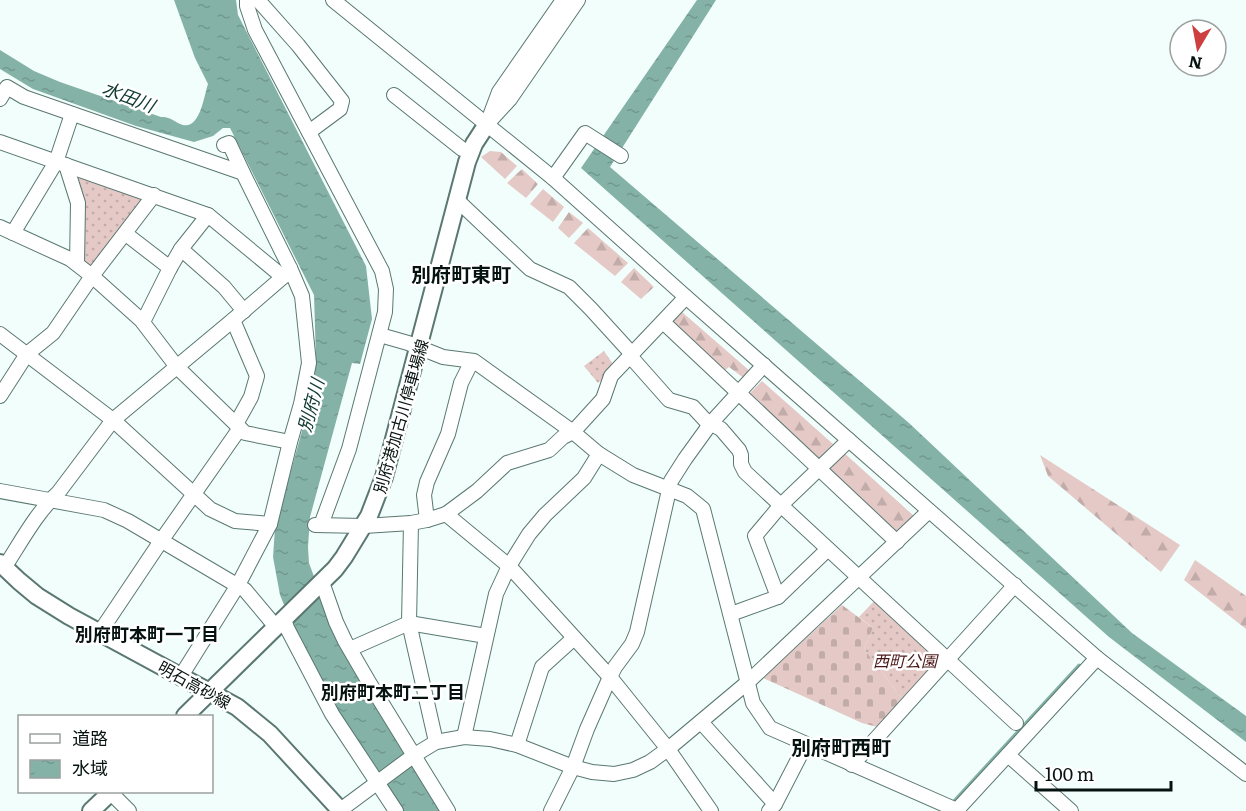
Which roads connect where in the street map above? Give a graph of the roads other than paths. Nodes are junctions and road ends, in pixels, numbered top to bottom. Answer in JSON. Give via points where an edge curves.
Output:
{"nodes":[{"id":1,"x":248,"y":0,"type":"edge"},
{"id":2,"x":258,"y":0,"type":"edge"},
{"id":3,"x":333,"y":0,"type":"edge"},
{"id":4,"x":572,"y":1,"type":"edge"},
{"id":5,"x":394,"y":95,"type":"dead end"},
{"id":6,"x":0,"y":99,"type":"edge"},
{"id":7,"x":72,"y":114,"type":"junction"},
{"id":8,"x":487,"y":124,"type":"junction"},
{"id":9,"x":309,"y":132,"type":"junction"},
{"id":10,"x":0,"y":142,"type":"edge"},
{"id":11,"x":224,"y":146,"type":"dead end"},
{"id":12,"x":471,"y":151,"type":"junction"},
{"id":13,"x":621,"y":156,"type":"dead end"},
{"id":14,"x":61,"y":163,"type":"junction"},
{"id":15,"x":243,"y":173,"type":"junction"},
{"id":16,"x":553,"y":178,"type":"junction"},
{"id":17,"x":154,"y":195,"type":"junction"},
{"id":18,"x":458,"y":200,"type":"junction"},
{"id":19,"x":208,"y":215,"type":"junction"},
{"id":20,"x":7,"y":230,"type":"edge"},
{"id":21,"x":126,"y":234,"type":"junction"},
{"id":22,"x":181,"y":249,"type":"junction"},
{"id":23,"x":76,"y":264,"type":"junction"},
{"id":24,"x":170,"y":268,"type":"junction"},
{"id":25,"x":287,"y":273,"type":"junction"},
{"id":26,"x":92,"y":276,"type":"junction"},
{"id":27,"x":686,"y":297,"type":"junction"},
{"id":28,"x":239,"y":315,"type":"junction"},
{"id":29,"x":142,"y":322,"type":"junction"},
{"id":30,"x":663,"y":322,"type":"junction"},
{"id":31,"x":0,"y":334,"type":"edge"},
{"id":32,"x":380,"y":335,"type":"junction"},
{"id":33,"x":419,"y":347,"type":"junction"},
{"id":34,"x":27,"y":354,"type":"junction"},
{"id":35,"x":631,"y":355,"type":"junction"},
{"id":36,"x":472,"y":361,"type":"junction"},
{"id":37,"x":764,"y":365,"type":"junction"},
{"id":38,"x":177,"y":367,"type":"junction"},
{"id":39,"x":739,"y":393,"type":"junction"},
{"id":40,"x":0,"y":396,"type":"edge"},
{"id":41,"x":113,"y":420,"type":"junction"},
{"id":42,"x":711,"y":423,"type":"junction"},
{"id":43,"x":238,"y":426,"type":"junction"},
{"id":44,"x":573,"y":432,"type":"junction"},
{"id":45,"x":849,"y":440,"type":"junction"},
{"id":46,"x":290,"y":442,"type":"junction"},
{"id":47,"x":599,"y":454,"type":"junction"},
{"id":48,"x":819,"y":468,"type":"junction"},
{"id":49,"x":669,"y":488,"type":"junction"},
{"id":50,"x":0,"y":491,"type":"edge"},
{"id":51,"x":193,"y":495,"type":"junction"},
{"id":52,"x":51,"y":500,"type":"junction"},
{"id":53,"x":781,"y":504,"type":"junction"},
{"id":54,"x":929,"y":511,"type":"junction"},
{"id":55,"x":446,"y":514,"type":"junction"},
{"id":56,"x":427,"y":520,"type":"junction"},
{"id":57,"x":411,"y":523,"type":"junction"},
{"id":58,"x":270,"y":524,"type":"junction"},
{"id":59,"x":364,"y":526,"type":"junction"},
{"id":60,"x":161,"y":541,"type":"junction"},
{"id":61,"x":897,"y":542,"type":"junction"},
{"id":62,"x":828,"y":549,"type":"junction"},
{"id":63,"x":2,"y":565,"type":"edge"},
{"id":64,"x":509,"y":566,"type":"junction"},
{"id":65,"x":859,"y":578,"type":"junction"},
{"id":66,"x":322,"y":582,"type":"junction"},
{"id":67,"x":238,"y":585,"type":"junction"},
{"id":68,"x":1015,"y":585,"type":"junction"},
{"id":69,"x":778,"y":597,"type":"junction"},
{"id":70,"x":731,"y":614,"type":"junction"},
{"id":71,"x":280,"y":623,"type":"junction"},
{"id":72,"x":409,"y":623,"type":"junction"},
{"id":73,"x":100,"y":632,"type":"junction"},
{"id":74,"x":486,"y":636,"type":"junction"},
{"id":75,"x":574,"y":638,"type":"junction"},
{"id":76,"x":350,"y":649,"type":"junction"},
{"id":77,"x":1097,"y":658,"type":"junction"},
{"id":78,"x":948,"y":659,"type":"junction"},
{"id":79,"x":181,"y":676,"type":"junction"},
{"id":80,"x":610,"y":677,"type":"junction"},
{"id":81,"x":748,"y":682,"type":"junction"},
{"id":82,"x":210,"y":692,"type":"junction"},
{"id":83,"x":187,"y":715,"type":"edge"},
{"id":84,"x":701,"y":722,"type":"junction"},
{"id":85,"x":1016,"y":723,"type":"dead end"},
{"id":86,"x":464,"y":737,"type":"junction"},
{"id":87,"x":435,"y":742,"type":"junction"},
{"id":88,"x":806,"y":744,"type":"junction"},
{"id":89,"x":517,"y":745,"type":"junction"},
{"id":90,"x":668,"y":748,"type":"junction"},
{"id":91,"x":1008,"y":755,"type":"junction"},
{"id":92,"x":413,"y":756,"type":"junction"},
{"id":93,"x":852,"y":765,"type":"junction"},
{"id":94,"x":573,"y":767,"type":"junction"},
{"id":95,"x":1246,"y":774,"type":"edge"},
{"id":96,"x":377,"y":783,"type":"junction"},
{"id":97,"x":110,"y":793,"type":"edge"},
{"id":98,"x":112,"y":793,"type":"edge"},
{"id":99,"x":772,"y":807,"type":"edge"},
{"id":100,"x":91,"y":811,"type":"edge"},
{"id":101,"x":129,"y":811,"type":"edge"},
{"id":102,"x":340,"y":811,"type":"edge"},
{"id":103,"x":396,"y":811,"type":"edge"},
{"id":104,"x":448,"y":811,"type":"edge"},
{"id":105,"x":551,"y":811,"type":"edge"},
{"id":106,"x":711,"y":811,"type":"edge"},
{"id":107,"x":957,"y":811,"type":"edge"},
{"id":108,"x":1071,"y":811,"type":"edge"}],
"edges":[{"from":1,"to":9,"type":"street","via":[[255,30]]},
{"from":2,"to":9,"type":"street","via":[[342,101],[340,109]]},
{"from":3,"to":8,"type":"street"},
{"from":4,"to":8,"type":"street","via":[[510,99]]},
{"from":5,"to":12,"type":"street","via":[[462,149]]},
{"from":6,"to":7,"type":"street","via":[[8,87]]},
{"from":7,"to":14,"type":"street"},
{"from":7,"to":15,"type":"street"},
{"from":8,"to":12,"type":"main road","name":"別府港加古川停車場線"},
{"from":8,"to":16,"type":"street"},
{"from":9,"to":32,"type":"street","via":[[382,271],[386,289]]},
{"from":10,"to":14,"type":"street"},
{"from":11,"to":15,"type":"street","via":[[229,143]]},
{"from":12,"to":18,"type":"main road","name":"別府港加古川停車場線"},
{"from":13,"to":16,"type":"street","via":[[585,133]]},
{"from":14,"to":17,"type":"street"},
{"from":14,"to":20,"type":"street"},
{"from":14,"to":23,"type":"street","via":[[78,203]]},
{"from":15,"to":25,"type":"street"},
{"from":16,"to":27,"type":"street"},
{"from":17,"to":19,"type":"street"},
{"from":17,"to":21,"type":"street"},
{"from":18,"to":33,"type":"main road","name":"別府港加古川停車場線"},
{"from":18,"to":35,"type":"street","via":[[530,269],[569,287]]},
{"from":19,"to":22,"type":"street"},
{"from":19,"to":25,"type":"street"},
{"from":20,"to":23,"type":"street"},
{"from":21,"to":24,"type":"street"},
{"from":21,"to":26,"type":"street"},
{"from":22,"to":24,"type":"street"},
{"from":22,"to":28,"type":"street","via":[[224,287]]},
{"from":23,"to":26,"type":"street"},
{"from":24,"to":29,"type":"street"},
{"from":25,"to":28,"type":"street"},
{"from":25,"to":46,"type":"street","via":[[302,296],[309,363]]},
{"from":26,"to":29,"type":"street"},
{"from":26,"to":34,"type":"street","via":[[53,333]]},
{"from":27,"to":30,"type":"street"},
{"from":27,"to":37,"type":"street"},
{"from":28,"to":38,"type":"street"},
{"from":28,"to":43,"type":"street","via":[[257,376]]},
{"from":29,"to":38,"type":"street"},
{"from":30,"to":35,"type":"street"},
{"from":30,"to":39,"type":"street"},
{"from":31,"to":34,"type":"street"},
{"from":32,"to":33,"type":"street"},
{"from":32,"to":59,"type":"street","via":[[349,449],[318,525]]},
{"from":33,"to":36,"type":"street","via":[[443,357]]},
{"from":33,"to":59,"type":"main road","name":"別府港加古川停車場線","via":[[384,477]]},
{"from":34,"to":40,"type":"street"},
{"from":34,"to":41,"type":"street"},
{"from":35,"to":42,"type":"street","via":[[669,400],[693,407]]},
{"from":35,"to":44,"type":"street","via":[[611,376],[603,399]]},
{"from":36,"to":44,"type":"street"},
{"from":36,"to":56,"type":"street","via":[[460,383],[448,434],[427,482]]},
{"from":37,"to":39,"type":"street"},
{"from":37,"to":45,"type":"street"},
{"from":38,"to":41,"type":"street"},
{"from":38,"to":43,"type":"street"},
{"from":39,"to":42,"type":"street"},
{"from":39,"to":48,"type":"street"},
{"from":41,"to":51,"type":"street"},
{"from":41,"to":52,"type":"street"},
{"from":42,"to":49,"type":"street"},
{"from":42,"to":53,"type":"street","via":[[739,450],[745,472]]},
{"from":43,"to":46,"type":"street","via":[[245,433]]},
{"from":43,"to":51,"type":"street"},
{"from":44,"to":47,"type":"street"},
{"from":44,"to":55,"type":"street","via":[[549,450],[507,463]]},
{"from":45,"to":48,"type":"street"},
{"from":45,"to":54,"type":"street"},
{"from":46,"to":58,"type":"street"},
{"from":47,"to":49,"type":"street","via":[[633,475]]},
{"from":47,"to":64,"type":"street","via":[[584,478],[529,534]]},
{"from":48,"to":53,"type":"street"},
{"from":48,"to":61,"type":"street"},
{"from":49,"to":70,"type":"street","via":[[703,509]]},
{"from":49,"to":80,"type":"street","via":[[638,632]]},
{"from":50,"to":52,"type":"street"},
{"from":51,"to":58,"type":"street","via":[[235,521]]},
{"from":51,"to":60,"type":"street"},
{"from":52,"to":60,"type":"street","via":[[104,510]]},
{"from":52,"to":63,"type":"street"},
{"from":53,"to":62,"type":"street"},
{"from":53,"to":69,"type":"street","via":[[755,536]]},
{"from":54,"to":61,"type":"street"},
{"from":54,"to":68,"type":"street"},
{"from":55,"to":56,"type":"street"},
{"from":55,"to":64,"type":"street"},
{"from":56,"to":57,"type":"street"},
{"from":57,"to":59,"type":"street"},
{"from":57,"to":72,"type":"street"},
{"from":58,"to":67,"type":"street"},
{"from":59,"to":66,"type":"main road","name":"別府港加古川停車場線"},
{"from":60,"to":67,"type":"street"},
{"from":60,"to":73,"type":"street"},
{"from":61,"to":65,"type":"street"},
{"from":62,"to":65,"type":"street"},
{"from":62,"to":69,"type":"street"},
{"from":63,"to":73,"type":"main road","name":"明石高砂線","via":[[37,596]]},
{"from":64,"to":74,"type":"street","via":[[496,594]]},
{"from":64,"to":75,"type":"street"},
{"from":65,"to":78,"type":"street"},
{"from":65,"to":81,"type":"street"},
{"from":66,"to":71,"type":"main road","name":"別府港加古川停車場線"},
{"from":66,"to":76,"type":"street"},
{"from":67,"to":71,"type":"street"},
{"from":67,"to":79,"type":"street"},
{"from":68,"to":77,"type":"street"},
{"from":68,"to":78,"type":"street"},
{"from":69,"to":70,"type":"street"},
{"from":70,"to":81,"type":"street"},
{"from":71,"to":82,"type":"main road","name":"別府港加古川停車場線"},
{"from":71,"to":96,"type":"street","via":[[287,628],[332,714]]},
{"from":72,"to":74,"type":"street"},
{"from":72,"to":76,"type":"street"},
{"from":72,"to":87,"type":"street"},
{"from":73,"to":79,"type":"main road","name":"明石高砂線"},
{"from":74,"to":86,"type":"street"},
{"from":75,"to":80,"type":"street"},
{"from":75,"to":89,"type":"street","via":[[542,667]]},
{"from":76,"to":92,"type":"street"},
{"from":77,"to":91,"type":"street"},
{"from":77,"to":95,"type":"street"},
{"from":78,"to":85,"type":"street"},
{"from":78,"to":93,"type":"street"},
{"from":79,"to":82,"type":"main road","name":"明石高砂線"},
{"from":80,"to":90,"type":"street"},
{"from":80,"to":94,"type":"street"},
{"from":81,"to":84,"type":"street"},
{"from":81,"to":88,"type":"street","via":[[753,703],[770,728]]},
{"from":82,"to":83,"type":"main road","name":"別府港加古川停車場線"},
{"from":82,"to":102,"type":"main road","name":"明石高砂線","via":[[237,707],[270,734]]},
{"from":84,"to":90,"type":"street"},
{"from":84,"to":99,"type":"street"},
{"from":86,"to":87,"type":"street"},
{"from":86,"to":89,"type":"street"},
{"from":87,"to":92,"type":"street"},
{"from":88,"to":93,"type":"street"},
{"from":88,"to":99,"type":"street"},
{"from":89,"to":94,"type":"street"},
{"from":90,"to":94,"type":"street","via":[[650,762],[614,774]]},
{"from":90,"to":106,"type":"street"},
{"from":91,"to":107,"type":"street"},
{"from":91,"to":108,"type":"street"},
{"from":92,"to":96,"type":"street"},
{"from":92,"to":104,"type":"street"},
{"from":93,"to":107,"type":"street"},
{"from":94,"to":105,"type":"street"},
{"from":96,"to":102,"type":"street"},
{"from":96,"to":103,"type":"street"},
{"from":97,"to":100,"type":"main road"},
{"from":98,"to":101,"type":"street"}]}
